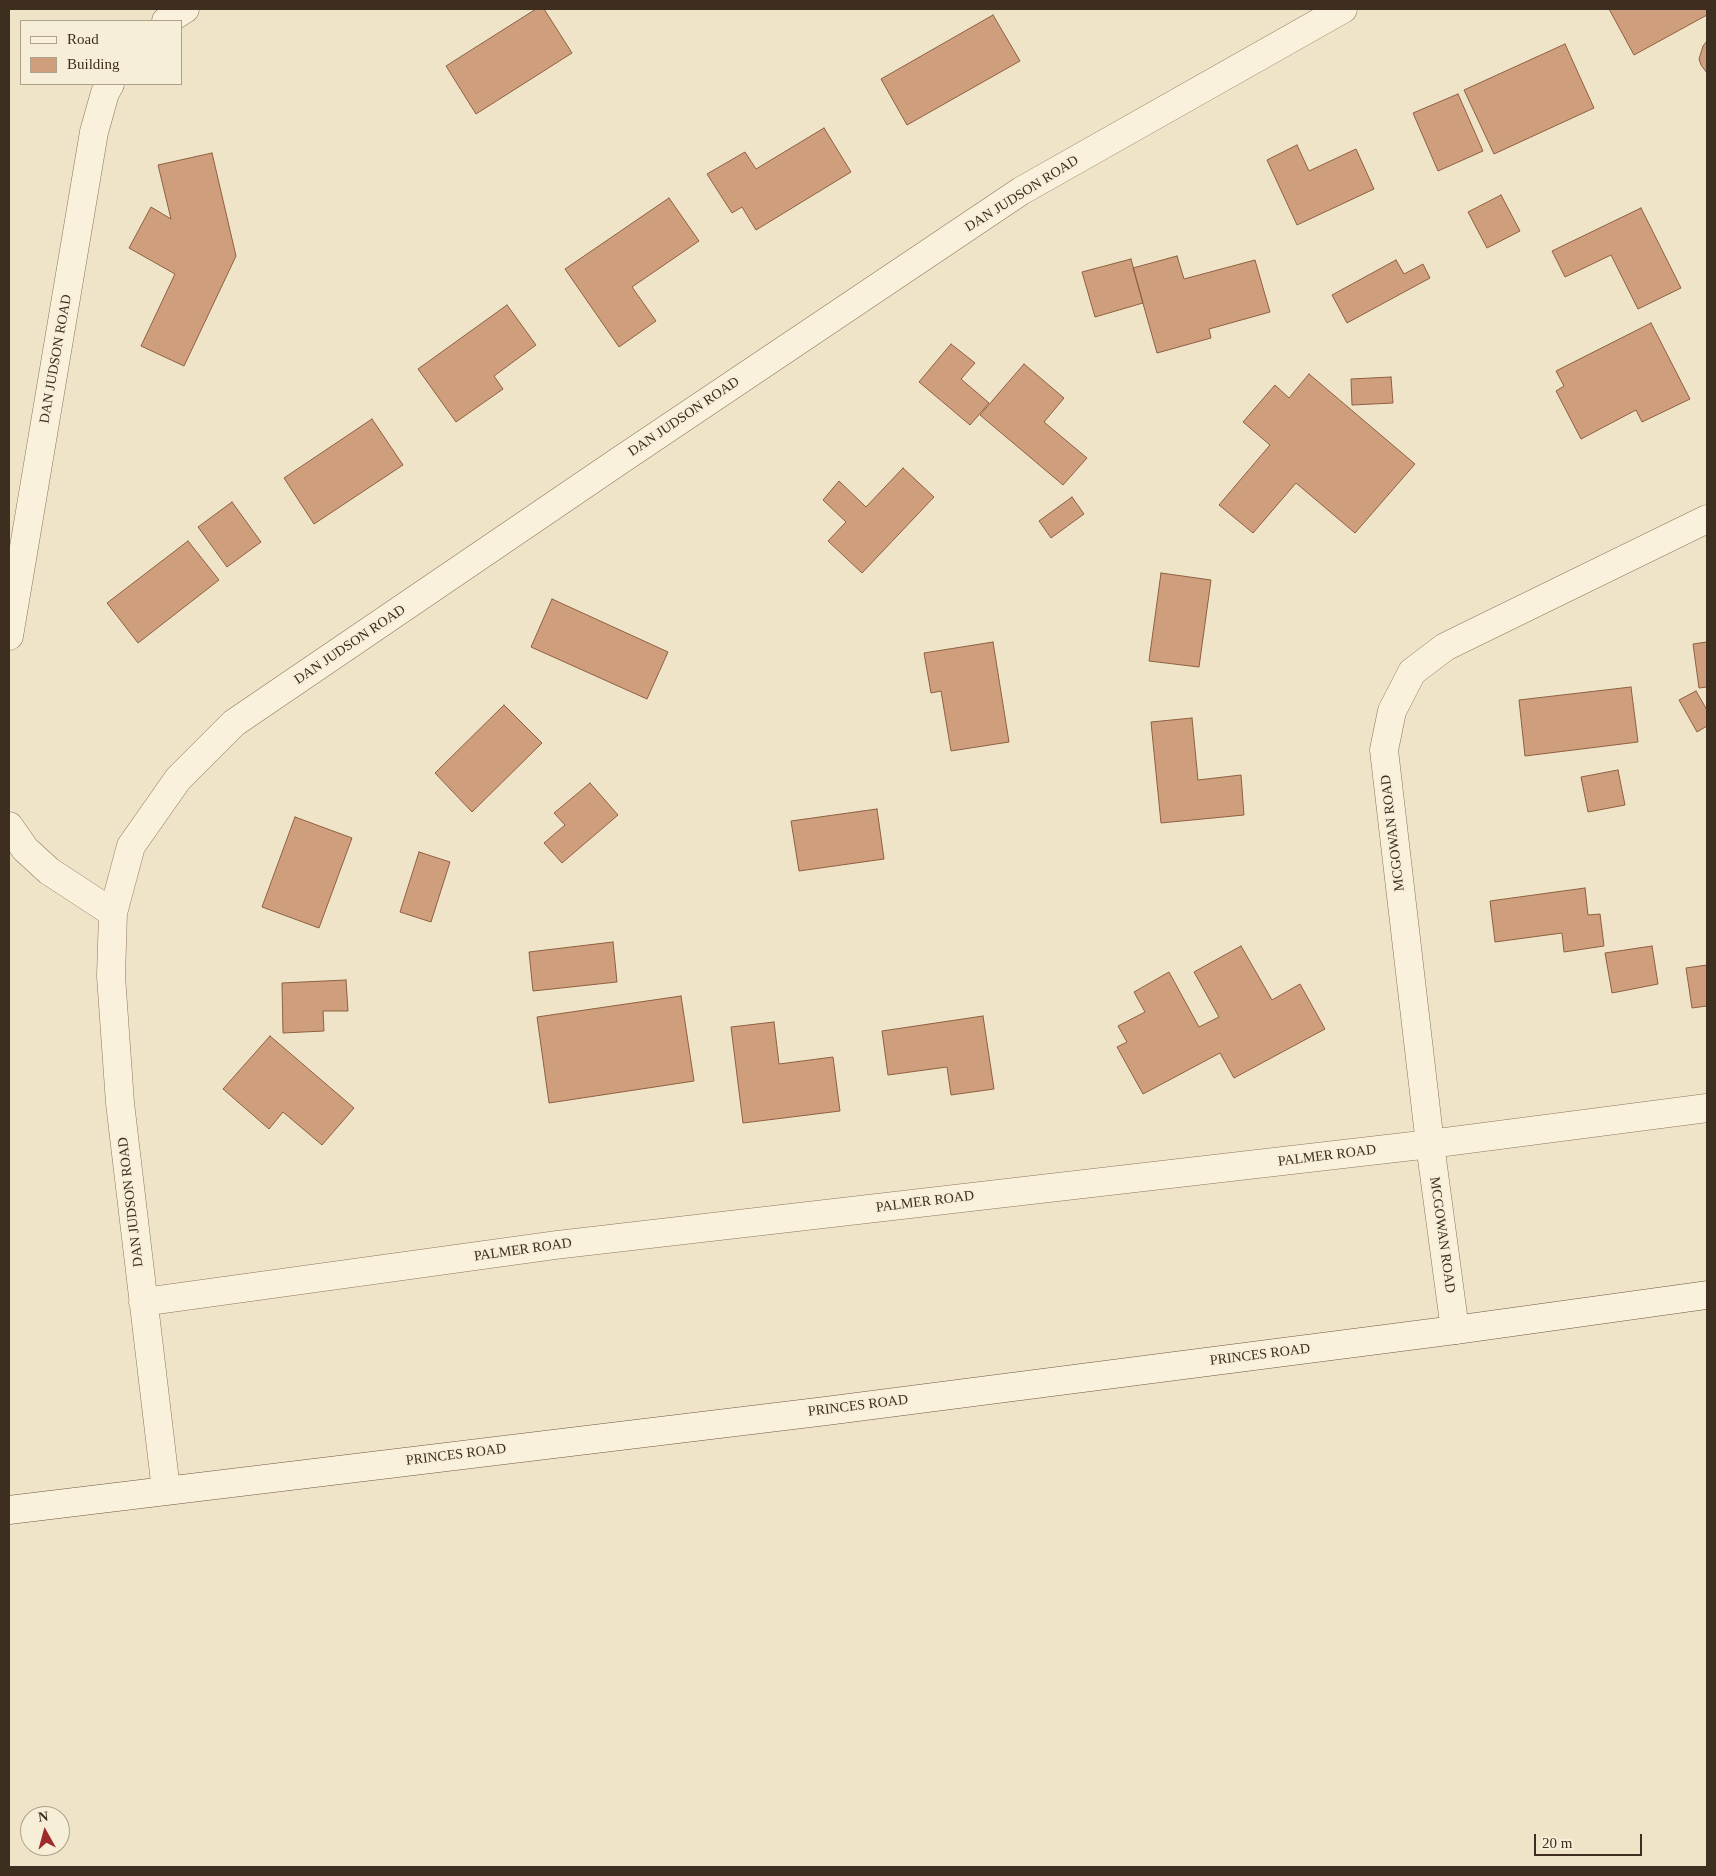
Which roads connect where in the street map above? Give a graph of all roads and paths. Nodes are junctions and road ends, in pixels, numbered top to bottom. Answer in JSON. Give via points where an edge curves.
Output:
{"nodes":[{"id":1,"x":185,"y":9,"type":"edge"},
{"id":2,"x":1342,"y":9,"type":"edge"},
{"id":3,"x":168,"y":20,"type":"edge"},
{"id":4,"x":109,"y":85,"type":"edge"},
{"id":5,"x":1707,"y":519,"type":"edge"},
{"id":6,"x":9,"y":636,"type":"edge"},
{"id":7,"x":9,"y":826,"type":"edge"},
{"id":8,"x":113,"y":913,"type":"junction"},
{"id":9,"x":1707,"y":1108,"type":"edge"},
{"id":10,"x":1430,"y":1144,"type":"junction"},
{"id":11,"x":1707,"y":1295,"type":"edge"},
{"id":12,"x":143,"y":1302,"type":"junction"},
{"id":13,"x":1455,"y":1330,"type":"junction"},
{"id":14,"x":166,"y":1490,"type":"junction"},
{"id":15,"x":9,"y":1510,"type":"edge"}],
"edges":[{"from":1,"to":3,"type":"street"},
{"from":2,"to":8,"type":"street","name":"DAN JUDSON ROAD","via":[[1021,191],[234,723],[178,778],[131,846]]},
{"from":4,"to":6,"type":"street","name":"DAN JUDSON ROAD","via":[[94,132]]},
{"from":5,"to":10,"type":"street","name":"MCGOWAN ROAD","via":[[1445,647],[1412,672],[1392,711],[1384,750]]},
{"from":7,"to":8,"type":"street","via":[[25,849],[49,871]]},
{"from":8,"to":12,"type":"street","name":"DAN JUDSON ROAD","via":[[111,976],[120,1103]]},
{"from":9,"to":10,"type":"street","name":"PALMER ROAD"},
{"from":10,"to":12,"type":"street","name":"PALMER ROAD","via":[[556,1245]]},
{"from":10,"to":13,"type":"street","name":"MCGOWAN ROAD"},
{"from":11,"to":13,"type":"street","name":"PRINCES ROAD"},
{"from":12,"to":14,"type":"street","name":"DAN JUDSON ROAD"},
{"from":13,"to":14,"type":"street","name":"PRINCES ROAD","via":[[816,1412]]},
{"from":14,"to":15,"type":"street","name":"PRINCES ROAD"}]}
